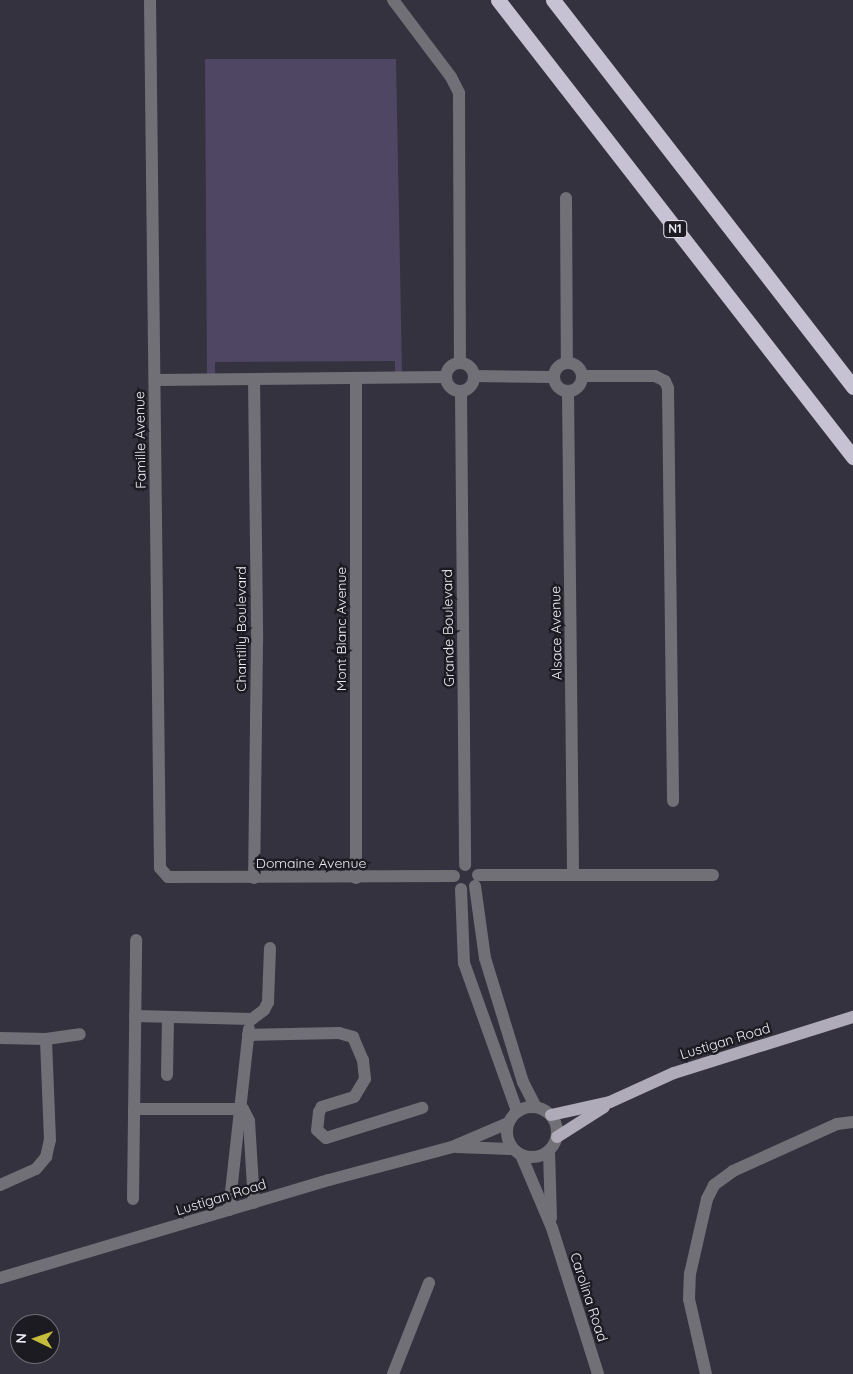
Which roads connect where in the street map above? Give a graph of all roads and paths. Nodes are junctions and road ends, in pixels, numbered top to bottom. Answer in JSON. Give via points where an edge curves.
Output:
{"nodes":[{"id":1,"x":150,"y":0,"type":"edge"},
{"id":2,"x":393,"y":0,"type":"edge"},
{"id":3,"x":498,"y":0,"type":"edge"},
{"id":4,"x":552,"y":0,"type":"edge"},
{"id":5,"x":566,"y":198,"type":"dead end"},
{"id":6,"x":460,"y":362,"type":"junction"},
{"id":7,"x":568,"y":362,"type":"junction"},
{"id":8,"x":475,"y":376,"type":"junction"},
{"id":9,"x":582,"y":376,"type":"junction"},
{"id":10,"x":553,"y":377,"type":"junction"},
{"id":11,"x":445,"y":378,"type":"junction"},
{"id":12,"x":154,"y":380,"type":"junction"},
{"id":13,"x":254,"y":380,"type":"junction"},
{"id":14,"x":356,"y":380,"type":"junction"},
{"id":15,"x":853,"y":387,"type":"edge"},
{"id":16,"x":568,"y":391,"type":"junction"},
{"id":17,"x":460,"y":392,"type":"junction"},
{"id":18,"x":853,"y":457,"type":"edge"},
{"id":19,"x":674,"y":801,"type":"dead end"},
{"id":20,"x":465,"y":865,"type":"junction"},
{"id":21,"x":573,"y":874,"type":"junction"},
{"id":22,"x":713,"y":875,"type":"dead end"},
{"id":23,"x":454,"y":876,"type":"junction"},
{"id":24,"x":168,"y":877,"type":"joint"},
{"id":25,"x":254,"y":878,"type":"junction"},
{"id":26,"x":356,"y":878,"type":"junction"},
{"id":27,"x":477,"y":881,"type":"junction"},
{"id":28,"x":461,"y":889,"type":"junction"},
{"id":29,"x":136,"y":940,"type":"dead end"},
{"id":30,"x":270,"y":948,"type":"dead end"},
{"id":31,"x":484,"y":953,"type":"junction"},
{"id":32,"x":463,"y":958,"type":"junction"},
{"id":33,"x":495,"y":992,"type":"junction"},
{"id":34,"x":474,"y":998,"type":"junction"},
{"id":35,"x":135,"y":1016,"type":"junction"},
{"id":36,"x":853,"y":1017,"type":"edge"},
{"id":37,"x":168,"y":1018,"type":"junction"},
{"id":38,"x":252,"y":1019,"type":"junction"},
{"id":39,"x":80,"y":1034,"type":"dead end"},
{"id":40,"x":248,"y":1035,"type":"junction"},
{"id":41,"x":0,"y":1038,"type":"edge"},
{"id":42,"x":46,"y":1039,"type":"junction"},
{"id":43,"x":166,"y":1075,"type":"dead end"},
{"id":44,"x":610,"y":1102,"type":"junction"},
{"id":45,"x":535,"y":1106,"type":"junction"},
{"id":46,"x":243,"y":1108,"type":"junction"},
{"id":47,"x":422,"y":1108,"type":"dead end"},
{"id":48,"x":134,"y":1109,"type":"junction"},
{"id":49,"x":517,"y":1111,"type":"junction"},
{"id":50,"x":551,"y":1115,"type":"junction"},
{"id":51,"x":853,"y":1122,"type":"edge"},
{"id":52,"x":508,"y":1124,"type":"junction"},
{"id":53,"x":556,"y":1137,"type":"junction"},
{"id":54,"x":452,"y":1147,"type":"junction"},
{"id":55,"x":549,"y":1151,"type":"junction"},
{"id":56,"x":516,"y":1152,"type":"junction"},
{"id":57,"x":0,"y":1185,"type":"edge"},
{"id":58,"x":133,"y":1198,"type":"dead end"},
{"id":59,"x":254,"y":1203,"type":"junction"},
{"id":60,"x":229,"y":1210,"type":"junction"},
{"id":61,"x":552,"y":1228,"type":"junction"},
{"id":62,"x":0,"y":1278,"type":"edge"},
{"id":63,"x":429,"y":1283,"type":"dead end"},
{"id":64,"x":393,"y":1374,"type":"edge"},
{"id":65,"x":598,"y":1374,"type":"edge"},
{"id":66,"x":706,"y":1374,"type":"edge"}],
"edges":[{"from":1,"to":12,"type":"street","name":"Famille Avenue"},
{"from":2,"to":6,"type":"street","via":[[452,77],[459,93]]},
{"from":3,"to":18,"type":"highway","number":"N1"},
{"from":4,"to":15,"type":"highway"},
{"from":5,"to":7,"type":"street"},
{"from":6,"to":8,"type":"street","via":[[467,364]]},
{"from":6,"to":11,"type":"street","via":[[447,370]]},
{"from":7,"to":9,"type":"street","via":[[575,364]]},
{"from":7,"to":10,"type":"street","via":[[555,370]]},
{"from":8,"to":10,"type":"street"},
{"from":8,"to":17,"type":"street","via":[[468,390]]},
{"from":9,"to":16,"type":"street","via":[[581,384]]},
{"from":9,"to":19,"type":"street","via":[[655,376],[665,381],[668,388]]},
{"from":10,"to":16,"type":"street","via":[[561,390]]},
{"from":11,"to":14,"type":"street"},
{"from":11,"to":17,"type":"street","via":[[448,385]]},
{"from":12,"to":13,"type":"street"},
{"from":12,"to":24,"type":"street","name":"Famille Avenue","via":[[159,862],[162,874]]},
{"from":13,"to":14,"type":"street"},
{"from":13,"to":25,"type":"street","name":"Chantilly Boulevard","via":[[257,641]]},
{"from":14,"to":26,"type":"street","name":"Mont Blanc Avenue"},
{"from":16,"to":21,"type":"street","name":"Alsace Avenue"},
{"from":17,"to":20,"type":"street","name":"Grande Boulevard"},
{"from":20,"to":23,"type":"street","via":[[458,867]]},
{"from":20,"to":27,"type":"street","via":[[476,869]]},
{"from":21,"to":22,"type":"street"},
{"from":21,"to":27,"type":"street"},
{"from":23,"to":26,"type":"street","name":"Domaine Avenue"},
{"from":23,"to":28,"type":"street"},
{"from":24,"to":25,"type":"street","name":"Domaine Avenue"},
{"from":25,"to":26,"type":"street","name":"Domaine Avenue"},
{"from":27,"to":28,"type":"street"},
{"from":27,"to":31,"type":"street"},
{"from":28,"to":32,"type":"street"},
{"from":29,"to":35,"type":"street"},
{"from":30,"to":38,"type":"street","via":[[268,1002],[264,1010]]},
{"from":31,"to":32,"type":"street"},
{"from":31,"to":33,"type":"street"},
{"from":32,"to":34,"type":"street"},
{"from":33,"to":34,"type":"street"},
{"from":33,"to":45,"type":"street","via":[[523,1082]]},
{"from":34,"to":49,"type":"street"},
{"from":35,"to":37,"type":"street"},
{"from":35,"to":48,"type":"street"},
{"from":36,"to":44,"type":"main road","name":"Lustigan Road","via":[[674,1072]]},
{"from":37,"to":38,"type":"street"},
{"from":37,"to":43,"type":"street"},
{"from":38,"to":40,"type":"street"},
{"from":39,"to":42,"type":"street"},
{"from":40,"to":46,"type":"street"},
{"from":40,"to":47,"type":"street","via":[[339,1032],[353,1037],[363,1060],[365,1079],[354,1097],[319,1112],[317,1130],[326,1138]]},
{"from":41,"to":42,"type":"street"},
{"from":42,"to":57,"type":"street","via":[[50,1140],[46,1157],[36,1169]]},
{"from":44,"to":50,"type":"main road","name":"Lustigan Road"},
{"from":44,"to":53,"type":"main road","name":"Lustigan Road"},
{"from":45,"to":49,"type":"street"},
{"from":45,"to":50,"type":"street"},
{"from":46,"to":48,"type":"street"},
{"from":46,"to":59,"type":"street","via":[[249,1122]]},
{"from":46,"to":60,"type":"street"},
{"from":48,"to":58,"type":"street"},
{"from":49,"to":52,"type":"street"},
{"from":50,"to":53,"type":"street"},
{"from":51,"to":66,"type":"street","via":[[836,1124],[733,1171],[714,1185],[704,1208],[690,1274],[689,1299]]},
{"from":52,"to":54,"type":"street","name":"Lustigan Road"},
{"from":52,"to":56,"type":"street","via":[[507,1137]]},
{"from":53,"to":55,"type":"street"},
{"from":54,"to":56,"type":"street","name":"Lustigan Road"},
{"from":54,"to":59,"type":"street","name":"Lustigan Road"},
{"from":55,"to":56,"type":"street","via":[[535,1157]]},
{"from":55,"to":61,"type":"street","name":"Carolina Road"},
{"from":56,"to":61,"type":"street","name":"Carolina Road"},
{"from":59,"to":60,"type":"street","name":"Lustigan Road"},
{"from":60,"to":62,"type":"street","name":"Lustigan Road"},
{"from":61,"to":65,"type":"street","name":"Carolina Road"},
{"from":63,"to":64,"type":"street"}]}
